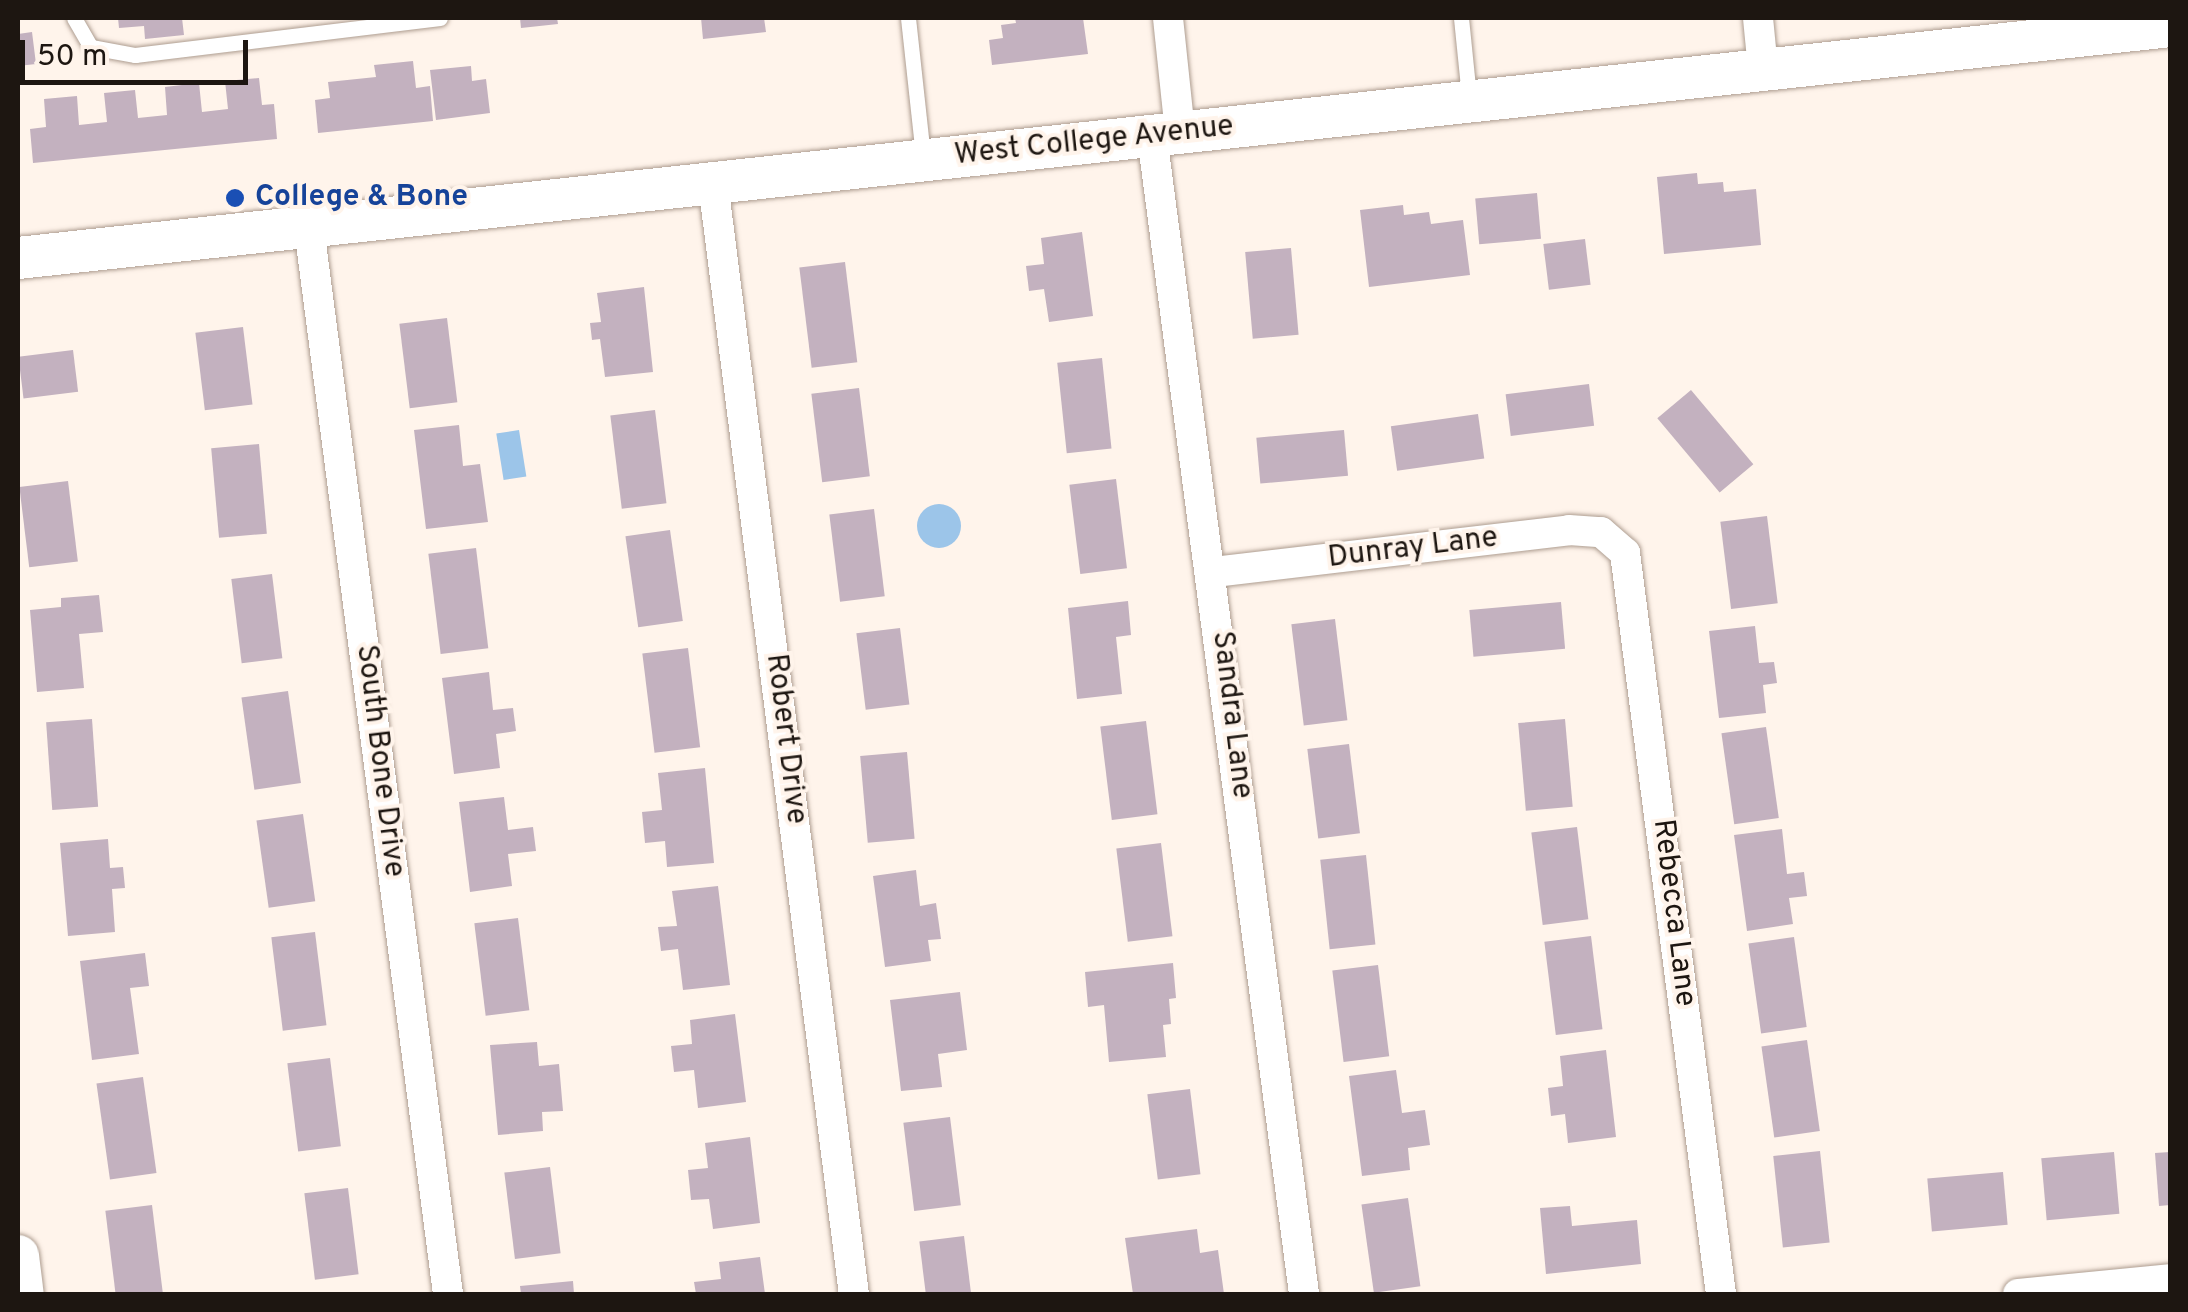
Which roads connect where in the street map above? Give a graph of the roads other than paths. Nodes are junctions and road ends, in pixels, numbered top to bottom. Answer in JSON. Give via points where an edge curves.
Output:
{"nodes":[{"id":1,"x":74,"y":18,"type":"edge"},
{"id":2,"x":440,"y":18,"type":"edge"},
{"id":3,"x":908,"y":18,"type":"edge"},
{"id":4,"x":1168,"y":18,"type":"edge"},
{"id":5,"x":1462,"y":18,"type":"edge"},
{"id":6,"x":1758,"y":18,"type":"edge"},
{"id":7,"x":2170,"y":26,"type":"edge"},
{"id":8,"x":1763,"y":69,"type":"junction"},
{"id":9,"x":1470,"y":100,"type":"junction"},
{"id":10,"x":1166,"y":134,"type":"junction"},
{"id":11,"x":924,"y":160,"type":"junction"},
{"id":12,"x":714,"y":183,"type":"junction"},
{"id":13,"x":310,"y":228,"type":"junction"},
{"id":14,"x":18,"y":258,"type":"edge"},
{"id":15,"x":1610,"y":538,"type":"joint"},
{"id":16,"x":1214,"y":572,"type":"junction"},
{"id":17,"x":18,"y":1256,"type":"edge"},
{"id":18,"x":2160,"y":1284,"type":"edge"},
{"id":19,"x":22,"y":1294,"type":"edge"},
{"id":20,"x":448,"y":1294,"type":"edge"},
{"id":21,"x":854,"y":1294,"type":"edge"},
{"id":22,"x":1304,"y":1294,"type":"edge"},
{"id":23,"x":1721,"y":1294,"type":"edge"},
{"id":24,"x":2018,"y":1294,"type":"edge"}],
"edges":[{"from":1,"to":2,"type":"lane","via":[[91,48],[135,55]]},
{"from":3,"to":11,"type":"lane"},
{"from":4,"to":10,"type":"street","name":"Sandra Lane"},
{"from":5,"to":9,"type":"lane"},
{"from":6,"to":8,"type":"street"},
{"from":7,"to":8,"type":"main road","name":"West College Avenue"},
{"from":8,"to":9,"type":"main road","name":"West College Avenue"},
{"from":9,"to":10,"type":"main road","name":"West College Avenue"},
{"from":10,"to":11,"type":"main road","name":"West College Avenue"},
{"from":10,"to":16,"type":"street","name":"Sandra Lane"},
{"from":11,"to":12,"type":"main road","name":"West College Avenue"},
{"from":12,"to":13,"type":"main road","name":"West College Avenue"},
{"from":12,"to":21,"type":"street","name":"Robert Drive"},
{"from":13,"to":14,"type":"main road","name":"West College Avenue"},
{"from":13,"to":20,"type":"street","name":"South Bone Drive"},
{"from":15,"to":16,"type":"street","name":"Dunray Lane","via":[[1569,530]]},
{"from":15,"to":23,"type":"street","name":"Rebecca Lane","via":[[1624,553],[1631,588]]},
{"from":16,"to":22,"type":"street","name":"Sandra Lane"},
{"from":17,"to":19,"type":"main road"},
{"from":18,"to":24,"type":"street"}]}
